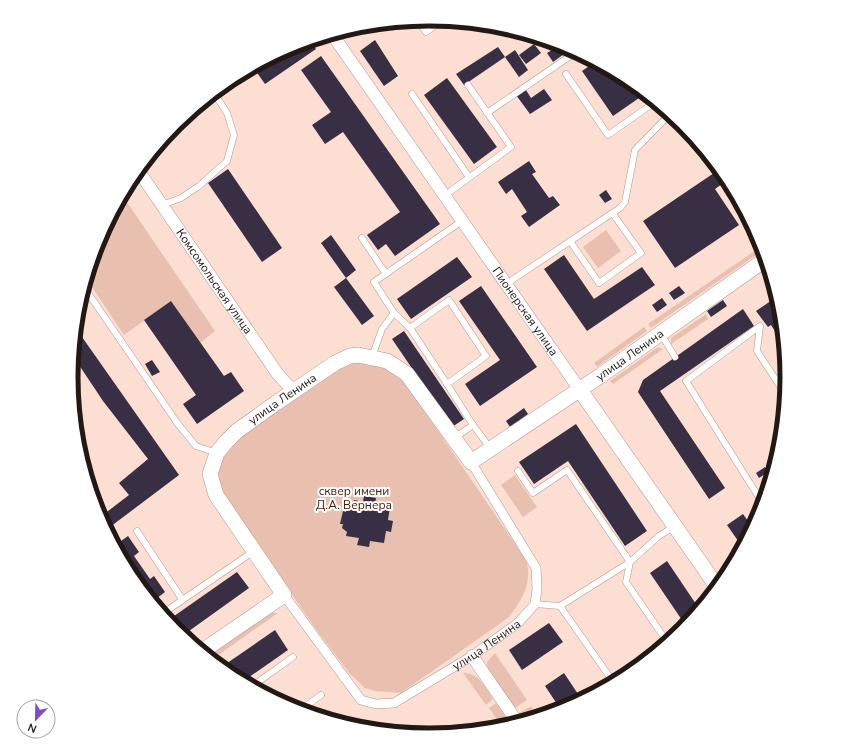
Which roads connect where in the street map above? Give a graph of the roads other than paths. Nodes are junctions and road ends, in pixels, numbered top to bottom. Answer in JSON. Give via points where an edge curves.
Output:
{"nodes":[{"id":1,"x":422,"y":26,"type":"edge"},
{"id":2,"x":434,"y":26,"type":"edge"},
{"id":3,"x":335,"y":39,"type":"edge"},
{"id":4,"x":570,"y":56,"type":"edge"},
{"id":5,"x":566,"y":74,"type":"dead end"},
{"id":6,"x":468,"y":85,"type":"dead end"},
{"id":7,"x":412,"y":94,"type":"dead end"},
{"id":8,"x":217,"y":98,"type":"edge"},
{"id":9,"x":651,"y":105,"type":"edge"},
{"id":10,"x":487,"y":113,"type":"junction"},
{"id":11,"x":666,"y":118,"type":"edge"},
{"id":12,"x":142,"y":175,"type":"edge"},
{"id":13,"x":469,"y":177,"type":"junction"},
{"id":14,"x":444,"y":196,"type":"junction"},
{"id":15,"x":162,"y":205,"type":"junction"},
{"id":16,"x":613,"y":214,"type":"junction"},
{"id":17,"x":462,"y":221,"type":"junction"},
{"id":18,"x":362,"y":238,"type":"dead end"},
{"id":19,"x":570,"y":241,"type":"junction"},
{"id":20,"x":761,"y":262,"type":"edge"},
{"id":21,"x":386,"y":274,"type":"junction"},
{"id":22,"x":506,"y":284,"type":"junction"},
{"id":23,"x":88,"y":292,"type":"edge"},
{"id":24,"x":394,"y":313,"type":"junction"},
{"id":25,"x":410,"y":328,"type":"junction"},
{"id":26,"x":660,"y":333,"type":"junction"},
{"id":27,"x":372,"y":357,"type":"junction"},
{"id":28,"x":675,"y":357,"type":"dead end"},
{"id":29,"x":685,"y":373,"type":"dead end"},
{"id":30,"x":686,"y":380,"type":"junction"},
{"id":31,"x":447,"y":384,"type":"junction"},
{"id":32,"x":780,"y":386,"type":"edge"},
{"id":33,"x":580,"y":390,"type":"junction"},
{"id":34,"x":293,"y":391,"type":"junction"},
{"id":35,"x":473,"y":424,"type":"junction"},
{"id":36,"x":454,"y":438,"type":"junction"},
{"id":37,"x":491,"y":449,"type":"junction"},
{"id":38,"x":217,"y":453,"type":"junction"},
{"id":39,"x":471,"y":462,"type":"junction"},
{"id":40,"x":518,"y":471,"type":"dead end"},
{"id":41,"x":759,"y":498,"type":"edge"},
{"id":42,"x":675,"y":526,"type":"junction"},
{"id":43,"x":136,"y":531,"type":"dead end"},
{"id":44,"x":254,"y":550,"type":"junction"},
{"id":45,"x":630,"y":562,"type":"junction"},
{"id":46,"x":714,"y":582,"type":"edge"},
{"id":47,"x":284,"y":595,"type":"junction"},
{"id":48,"x":182,"y":599,"type":"junction"},
{"id":49,"x":535,"y":604,"type":"junction"},
{"id":50,"x":560,"y":606,"type":"junction"},
{"id":51,"x":166,"y":611,"type":"edge"},
{"id":52,"x":665,"y":638,"type":"edge"},
{"id":53,"x":206,"y":649,"type":"edge"},
{"id":54,"x":472,"y":656,"type":"junction"},
{"id":55,"x":293,"y":657,"type":"dead end"},
{"id":56,"x":611,"y":678,"type":"edge"},
{"id":57,"x":256,"y":684,"type":"edge"},
{"id":58,"x":321,"y":695,"type":"dead end"},
{"id":59,"x":306,"y":706,"type":"edge"},
{"id":60,"x":515,"y":718,"type":"edge"}],
"edges":[{"from":1,"to":2,"type":"lane","via":[[426,32]]},
{"from":3,"to":14,"type":"street","name":"Пионерская улица"},
{"from":4,"to":10,"type":"lane"},
{"from":5,"to":9,"type":"lane","via":[[608,135]]},
{"from":6,"to":10,"type":"lane"},
{"from":7,"to":13,"type":"lane"},
{"from":8,"to":15,"type":"lane","via":[[234,134],[227,161],[199,186],[181,198]]},
{"from":10,"to":13,"type":"lane","via":[[511,147]]},
{"from":11,"to":16,"type":"lane","via":[[635,150],[625,202]]},
{"from":12,"to":15,"type":"street","name":"Комсомольская улица"},
{"from":13,"to":14,"type":"lane"},
{"from":14,"to":17,"type":"street","name":"Пионерская улица"},
{"from":15,"to":34,"type":"street","name":"Комсомольская улица","via":[[277,373]]},
{"from":16,"to":19,"type":"lane"},
{"from":16,"to":19,"type":"lane","via":[[641,253],[599,283]]},
{"from":17,"to":21,"type":"lane"},
{"from":17,"to":22,"type":"street","name":"Пионерская улица"},
{"from":18,"to":21,"type":"lane"},
{"from":19,"to":22,"type":"lane"},
{"from":20,"to":26,"type":"street","name":"улица Ленина"},
{"from":21,"to":24,"type":"lane","via":[[374,282]]},
{"from":22,"to":33,"type":"street","name":"Пионерская улица"},
{"from":23,"to":38,"type":"lane","via":[[178,424],[196,446]]},
{"from":24,"to":25,"type":"lane"},
{"from":24,"to":27,"type":"lane","via":[[382,329]]},
{"from":25,"to":31,"type":"lane"},
{"from":25,"to":31,"type":"lane","via":[[449,300],[486,356]]},
{"from":26,"to":28,"type":"lane"},
{"from":26,"to":33,"type":"street","name":"улица Ленина"},
{"from":27,"to":34,"type":"street","name":"улица Ленина","via":[[350,356]]},
{"from":27,"to":36,"type":"street","name":"улица Ленина","via":[[387,361],[407,374]]},
{"from":29,"to":30,"type":"lane"},
{"from":30,"to":32,"type":"lane","via":[[760,326],[756,351]]},
{"from":30,"to":41,"type":"lane"},
{"from":31,"to":35,"type":"lane"},
{"from":33,"to":37,"type":"street","name":"улица Ленина"},
{"from":33,"to":42,"type":"street","name":"Пионерская улица"},
{"from":34,"to":38,"type":"street","name":"улица Ленина","via":[[237,432]]},
{"from":35,"to":36,"type":"lane"},
{"from":35,"to":37,"type":"lane"},
{"from":36,"to":39,"type":"street","name":"улица Ленина"},
{"from":37,"to":39,"type":"street","name":"улица Ленина"},
{"from":38,"to":44,"type":"street","name":"улица Ленина","via":[[210,474],[216,495]]},
{"from":39,"to":49,"type":"street","name":"улица Ленина","via":[[536,568]]},
{"from":40,"to":45,"type":"lane","via":[[533,492],[567,470]]},
{"from":42,"to":45,"type":"lane","via":[[658,536]]},
{"from":42,"to":46,"type":"street","name":"Пионерская улица"},
{"from":43,"to":48,"type":"lane"},
{"from":44,"to":47,"type":"street","name":"улица Ленина"},
{"from":44,"to":48,"type":"lane"},
{"from":45,"to":50,"type":"lane"},
{"from":45,"to":52,"type":"lane","via":[[626,582]]},
{"from":47,"to":53,"type":"street"},
{"from":47,"to":54,"type":"street","name":"улица Ленина","via":[[361,700],[376,704],[394,703]]},
{"from":48,"to":51,"type":"lane"},
{"from":49,"to":50,"type":"lane"},
{"from":49,"to":54,"type":"street","name":"улица Ленина","via":[[518,623]]},
{"from":50,"to":56,"type":"lane"},
{"from":54,"to":60,"type":"street"},
{"from":55,"to":57,"type":"lane"},
{"from":58,"to":59,"type":"lane"}]}
